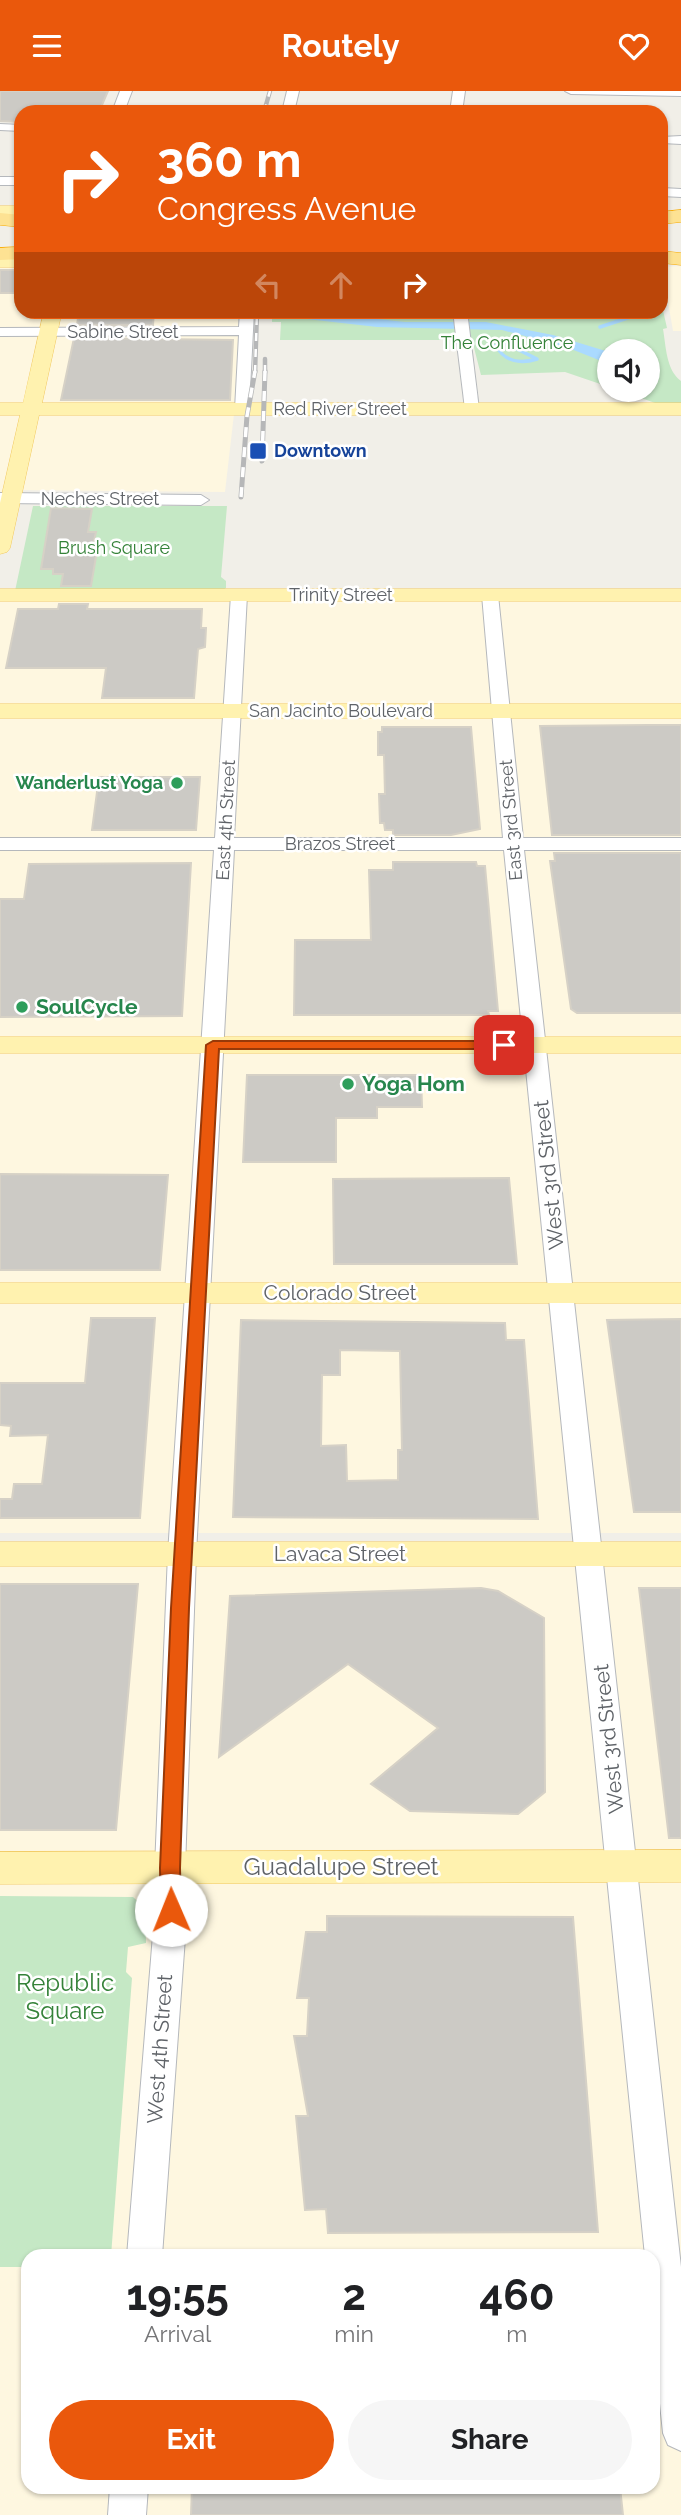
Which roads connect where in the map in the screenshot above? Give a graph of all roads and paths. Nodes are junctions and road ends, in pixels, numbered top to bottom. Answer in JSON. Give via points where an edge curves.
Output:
{"nodes":[{"id":1,"x":571,"y":91,"type":"edge"},
{"id":2,"x":681,"y":93,"type":"edge"},
{"id":3,"x":623,"y":96,"type":"edge"},
{"id":4,"x":51,"y":319,"type":"edge"},
{"id":5,"x":461,"y":319,"type":"edge"},
{"id":6,"x":247,"y":320,"type":"edge"},
{"id":7,"x":0,"y":332,"type":"edge"},
{"id":8,"x":48,"y":332,"type":"junction"},
{"id":9,"x":0,"y":409,"type":"edge"},
{"id":10,"x":31,"y":409,"type":"junction"},
{"id":11,"x":242,"y":409,"type":"junction"},
{"id":12,"x":472,"y":409,"type":"junction"},
{"id":13,"x":681,"y":409,"type":"edge"},
{"id":14,"x":6,"y":498,"type":"edge"},
{"id":15,"x":201,"y":500,"type":"dead end"},
{"id":16,"x":0,"y":548,"type":"edge"},
{"id":17,"x":681,"y":595,"type":"edge"},
{"id":18,"x":0,"y":596,"type":"edge"},
{"id":19,"x":239,"y":596,"type":"junction"},
{"id":20,"x":490,"y":596,"type":"junction"},
{"id":21,"x":0,"y":711,"type":"edge"},
{"id":22,"x":232,"y":711,"type":"junction"},
{"id":23,"x":502,"y":711,"type":"junction"},
{"id":24,"x":681,"y":711,"type":"edge"},
{"id":25,"x":0,"y":844,"type":"edge"},
{"id":26,"x":224,"y":844,"type":"junction"},
{"id":27,"x":515,"y":844,"type":"junction"},
{"id":28,"x":681,"y":844,"type":"edge"},
{"id":29,"x":0,"y":1045,"type":"edge"},
{"id":30,"x":213,"y":1045,"type":"junction"},
{"id":31,"x":534,"y":1045,"type":"junction"},
{"id":32,"x":681,"y":1045,"type":"edge"},
{"id":33,"x":0,"y":1293,"type":"edge"},
{"id":34,"x":198,"y":1293,"type":"junction"},
{"id":35,"x":561,"y":1293,"type":"junction"},
{"id":36,"x":681,"y":1293,"type":"edge"},
{"id":37,"x":681,"y":1553,"type":"edge"},
{"id":38,"x":0,"y":1554,"type":"edge"},
{"id":39,"x":183,"y":1554,"type":"junction"},
{"id":40,"x":589,"y":1554,"type":"junction"},
{"id":41,"x":681,"y":1865,"type":"edge"},
{"id":42,"x":622,"y":1866,"type":"junction"},
{"id":43,"x":0,"y":1868,"type":"edge"},
{"id":44,"x":170,"y":1868,"type":"junction"},
{"id":45,"x":145,"y":2249,"type":"edge"},
{"id":46,"x":666,"y":2288,"type":"edge"},
{"id":47,"x":681,"y":2433,"type":"edge"},
{"id":48,"x":128,"y":2494,"type":"edge"},
{"id":49,"x":127,"y":2515,"type":"edge"}],
"edges":[{"from":1,"to":3,"type":"street"},
{"from":2,"to":3,"type":"street"},
{"from":4,"to":8,"type":"main road"},
{"from":5,"to":12,"type":"street"},
{"from":6,"to":8,"type":"street","name":"Sabine Street"},
{"from":6,"to":11,"type":"street"},
{"from":7,"to":8,"type":"street","name":"Sabine Street"},
{"from":8,"to":10,"type":"main road"},
{"from":9,"to":10,"type":"main road","name":"Red River Street"},
{"from":10,"to":11,"type":"main road","name":"Red River Street"},
{"from":10,"to":14,"type":"main road"},
{"from":11,"to":12,"type":"main road","name":"Red River Street"},
{"from":12,"to":13,"type":"main road","name":"Red River Street"},
{"from":14,"to":15,"type":"street","name":"Neches Street"},
{"from":14,"to":16,"type":"main road"},
{"from":17,"to":20,"type":"main road","name":"Trinity Street"},
{"from":18,"to":19,"type":"main road","name":"Trinity Street"},
{"from":19,"to":20,"type":"main road","name":"Trinity Street"},
{"from":19,"to":22,"type":"street","name":"East 4th Street"},
{"from":20,"to":23,"type":"street","name":"East 3rd Street"},
{"from":21,"to":22,"type":"main road","name":"San Jacinto Boulevard"},
{"from":22,"to":23,"type":"main road","name":"San Jacinto Boulevard"},
{"from":22,"to":26,"type":"street","name":"East 4th Street"},
{"from":23,"to":24,"type":"main road","name":"San Jacinto Boulevard"},
{"from":23,"to":27,"type":"street","name":"East 3rd Street"},
{"from":25,"to":26,"type":"street","name":"Brazos Street"},
{"from":26,"to":27,"type":"street","name":"Brazos Street"},
{"from":26,"to":30,"type":"street","name":"East 4th Street"},
{"from":27,"to":28,"type":"street","name":"Brazos Street"},
{"from":27,"to":31,"type":"street","name":"East 3rd Street"},
{"from":29,"to":30,"type":"main road"},
{"from":30,"to":31,"type":"main road"},
{"from":30,"to":34,"type":"street","name":"West 4th Street"},
{"from":31,"to":32,"type":"main road"},
{"from":31,"to":35,"type":"street","name":"West 3rd Street"},
{"from":33,"to":34,"type":"main road","name":"Colorado Street"},
{"from":34,"to":35,"type":"main road","name":"Colorado Street"},
{"from":34,"to":39,"type":"street","name":"West 4th Street"},
{"from":35,"to":36,"type":"main road","name":"Colorado Street"},
{"from":35,"to":40,"type":"street","name":"West 3rd Street"},
{"from":37,"to":40,"type":"main road","name":"Lavaca Street"},
{"from":38,"to":39,"type":"main road","name":"Lavaca Street"},
{"from":39,"to":40,"type":"main road","name":"Lavaca Street"},
{"from":39,"to":44,"type":"street","name":"West 4th Street"},
{"from":40,"to":42,"type":"street","name":"West 3rd Street"},
{"from":41,"to":42,"type":"main road","name":"Guadalupe Street"},
{"from":42,"to":44,"type":"main road","name":"Guadalupe Street"},
{"from":42,"to":46,"type":"street","name":"West 3rd Street"},
{"from":43,"to":44,"type":"main road","name":"Guadalupe Street"},
{"from":44,"to":45,"type":"street","name":"West 4th Street","via":[[171,1910]]},
{"from":46,"to":47,"type":"street","name":"West 3rd Street"},
{"from":48,"to":49,"type":"street"}]}
